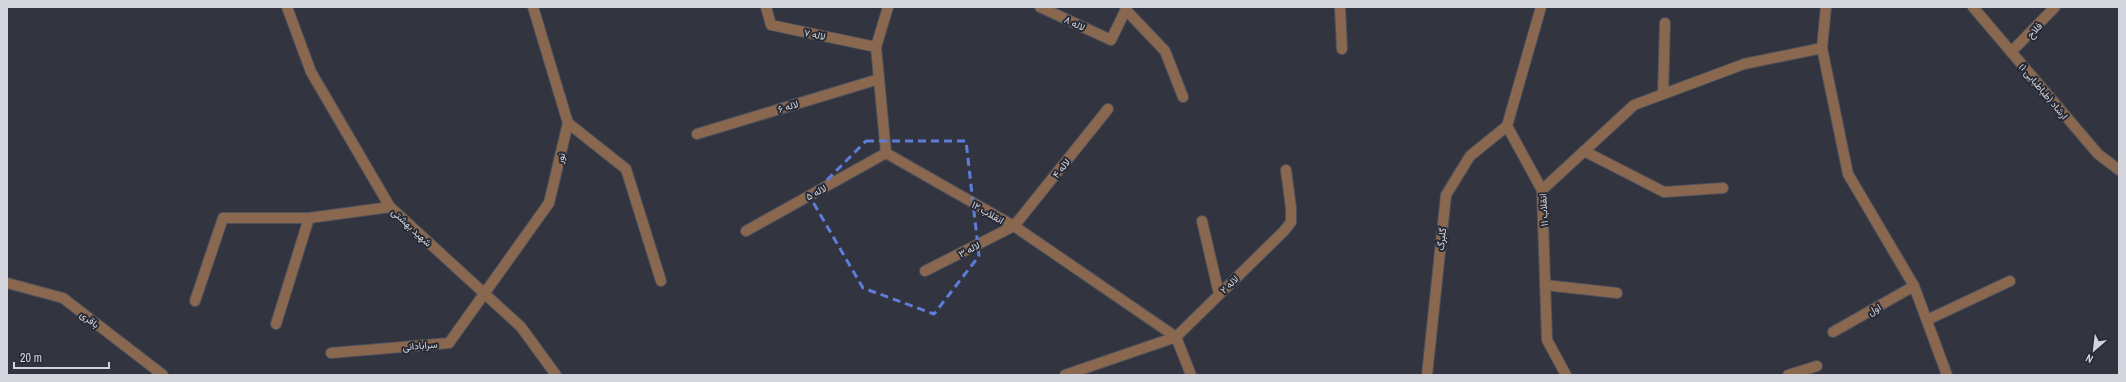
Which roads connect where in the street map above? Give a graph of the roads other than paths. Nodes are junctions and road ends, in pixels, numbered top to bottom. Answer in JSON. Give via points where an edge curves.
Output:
{"nodes":[{"id":1,"x":287,"y":7,"type":"edge"},
{"id":2,"x":533,"y":7,"type":"edge"},
{"id":3,"x":766,"y":7,"type":"edge"},
{"id":4,"x":888,"y":7,"type":"edge"},
{"id":5,"x":1040,"y":7,"type":"edge"},
{"id":6,"x":1340,"y":7,"type":"edge"},
{"id":7,"x":1541,"y":7,"type":"edge"},
{"id":8,"x":1826,"y":7,"type":"edge"},
{"id":9,"x":1973,"y":7,"type":"edge"},
{"id":10,"x":2055,"y":7,"type":"edge"},
{"id":11,"x":1126,"y":8,"type":"edge"},
{"id":12,"x":1665,"y":22,"type":"dead end"},
{"id":13,"x":876,"y":47,"type":"junction"},
{"id":14,"x":1822,"y":48,"type":"junction"},
{"id":15,"x":1342,"y":49,"type":"dead end"},
{"id":16,"x":2011,"y":52,"type":"junction"},
{"id":17,"x":879,"y":79,"type":"junction"},
{"id":18,"x":1663,"y":94,"type":"junction"},
{"id":19,"x":1183,"y":97,"type":"dead end"},
{"id":20,"x":1108,"y":109,"type":"dead end"},
{"id":21,"x":568,"y":123,"type":"junction"},
{"id":22,"x":1507,"y":126,"type":"junction"},
{"id":23,"x":697,"y":134,"type":"dead end"},
{"id":24,"x":1584,"y":151,"type":"junction"},
{"id":25,"x":886,"y":153,"type":"junction"},
{"id":26,"x":1286,"y":170,"type":"dead end"},
{"id":27,"x":2119,"y":170,"type":"edge"},
{"id":28,"x":1723,"y":188,"type":"dead end"},
{"id":29,"x":1542,"y":190,"type":"junction"},
{"id":30,"x":390,"y":207,"type":"junction"},
{"id":31,"x":309,"y":218,"type":"junction"},
{"id":32,"x":1202,"y":221,"type":"dead end"},
{"id":33,"x":1014,"y":226,"type":"junction"},
{"id":34,"x":746,"y":231,"type":"dead end"},
{"id":35,"x":924,"y":272,"type":"dead end"},
{"id":36,"x":661,"y":281,"type":"dead end"},
{"id":37,"x":2010,"y":281,"type":"dead end"},
{"id":38,"x":7,"y":283,"type":"edge"},
{"id":39,"x":1545,"y":286,"type":"junction"},
{"id":40,"x":1914,"y":286,"type":"junction"},
{"id":41,"x":484,"y":293,"type":"junction"},
{"id":42,"x":1616,"y":293,"type":"dead end"},
{"id":43,"x":1219,"y":294,"type":"junction"},
{"id":44,"x":196,"y":301,"type":"dead end"},
{"id":45,"x":1927,"y":320,"type":"junction"},
{"id":46,"x":276,"y":324,"type":"dead end"},
{"id":47,"x":1833,"y":332,"type":"dead end"},
{"id":48,"x":1176,"y":337,"type":"junction"},
{"id":49,"x":331,"y":353,"type":"dead end"},
{"id":50,"x":1817,"y":366,"type":"dead end"},
{"id":51,"x":163,"y":375,"type":"edge"},
{"id":52,"x":556,"y":375,"type":"edge"},
{"id":53,"x":1065,"y":375,"type":"edge"},
{"id":54,"x":1191,"y":375,"type":"edge"},
{"id":55,"x":1427,"y":375,"type":"edge"},
{"id":56,"x":1566,"y":375,"type":"edge"},
{"id":57,"x":1788,"y":375,"type":"edge"},
{"id":58,"x":1947,"y":375,"type":"edge"}],
"edges":[{"from":1,"to":30,"type":"street","name":"شهید بهشتی","via":[[311,72]]},
{"from":2,"to":21,"type":"street"},
{"from":3,"to":13,"type":"street","name":"لاله ۷","via":[[771,24]]},
{"from":4,"to":13,"type":"street"},
{"from":5,"to":11,"type":"street","name":"لاله ۸","via":[[1111,40]]},
{"from":6,"to":15,"type":"street"},
{"from":7,"to":22,"type":"street"},
{"from":8,"to":14,"type":"street"},
{"from":9,"to":16,"type":"street","name":"ارشاد (طباطبایی ۱)"},
{"from":10,"to":16,"type":"street","name":"فلاح"},
{"from":11,"to":19,"type":"street","via":[[1165,51]]},
{"from":12,"to":18,"type":"street"},
{"from":13,"to":17,"type":"street"},
{"from":14,"to":18,"type":"street","via":[[1744,64]]},
{"from":14,"to":40,"type":"street","via":[[1848,174]]},
{"from":16,"to":27,"type":"street","name":"ارشاد (طباطبایی ۱)","via":[[2098,154]]},
{"from":17,"to":23,"type":"street","name":"لاله ۶"},
{"from":17,"to":25,"type":"street"},
{"from":18,"to":24,"type":"street","via":[[1634,105]]},
{"from":20,"to":33,"type":"street","name":"لاله ۴"},
{"from":21,"to":36,"type":"street","via":[[626,169]]},
{"from":21,"to":41,"type":"street","name":"نور","via":[[549,203]]},
{"from":22,"to":29,"type":"street","name":"انقلاب ۱۱"},
{"from":22,"to":55,"type":"street","name":"گلبرگ","via":[[1470,156],[1446,195]]},
{"from":24,"to":28,"type":"street","via":[[1664,192]]},
{"from":24,"to":29,"type":"street"},
{"from":25,"to":33,"type":"street","name":"انقلاب ۱۲"},
{"from":25,"to":34,"type":"street","name":"لاله ۵"},
{"from":26,"to":43,"type":"street","name":"لاله ۲","via":[[1291,208],[1290,222],[1284,231]]},
{"from":29,"to":39,"type":"street","name":"انقلاب ۱۱"},
{"from":30,"to":31,"type":"street"},
{"from":30,"to":41,"type":"street","name":"شهید بهشتی"},
{"from":31,"to":44,"type":"street","via":[[223,218]]},
{"from":31,"to":46,"type":"street"},
{"from":32,"to":43,"type":"street"},
{"from":33,"to":35,"type":"street","name":"لاله ۳"},
{"from":33,"to":48,"type":"street","name":"انقلاب ۱۲"},
{"from":37,"to":45,"type":"street"},
{"from":38,"to":51,"type":"street","name":"باقری","via":[[63,298]]},
{"from":39,"to":42,"type":"street"},
{"from":39,"to":56,"type":"street","name":"انقلاب ۱۱","via":[[1547,340]]},
{"from":40,"to":45,"type":"street"},
{"from":40,"to":47,"type":"street","name":"اول"},
{"from":41,"to":49,"type":"street","name":"سرابادانی","via":[[449,343]]},
{"from":41,"to":52,"type":"street","name":"شهید بهشتی","via":[[521,327]]},
{"from":43,"to":48,"type":"street","name":"لاله ۲"},
{"from":45,"to":58,"type":"street"},
{"from":48,"to":53,"type":"street"},
{"from":48,"to":54,"type":"street"},
{"from":50,"to":57,"type":"street"}]}
